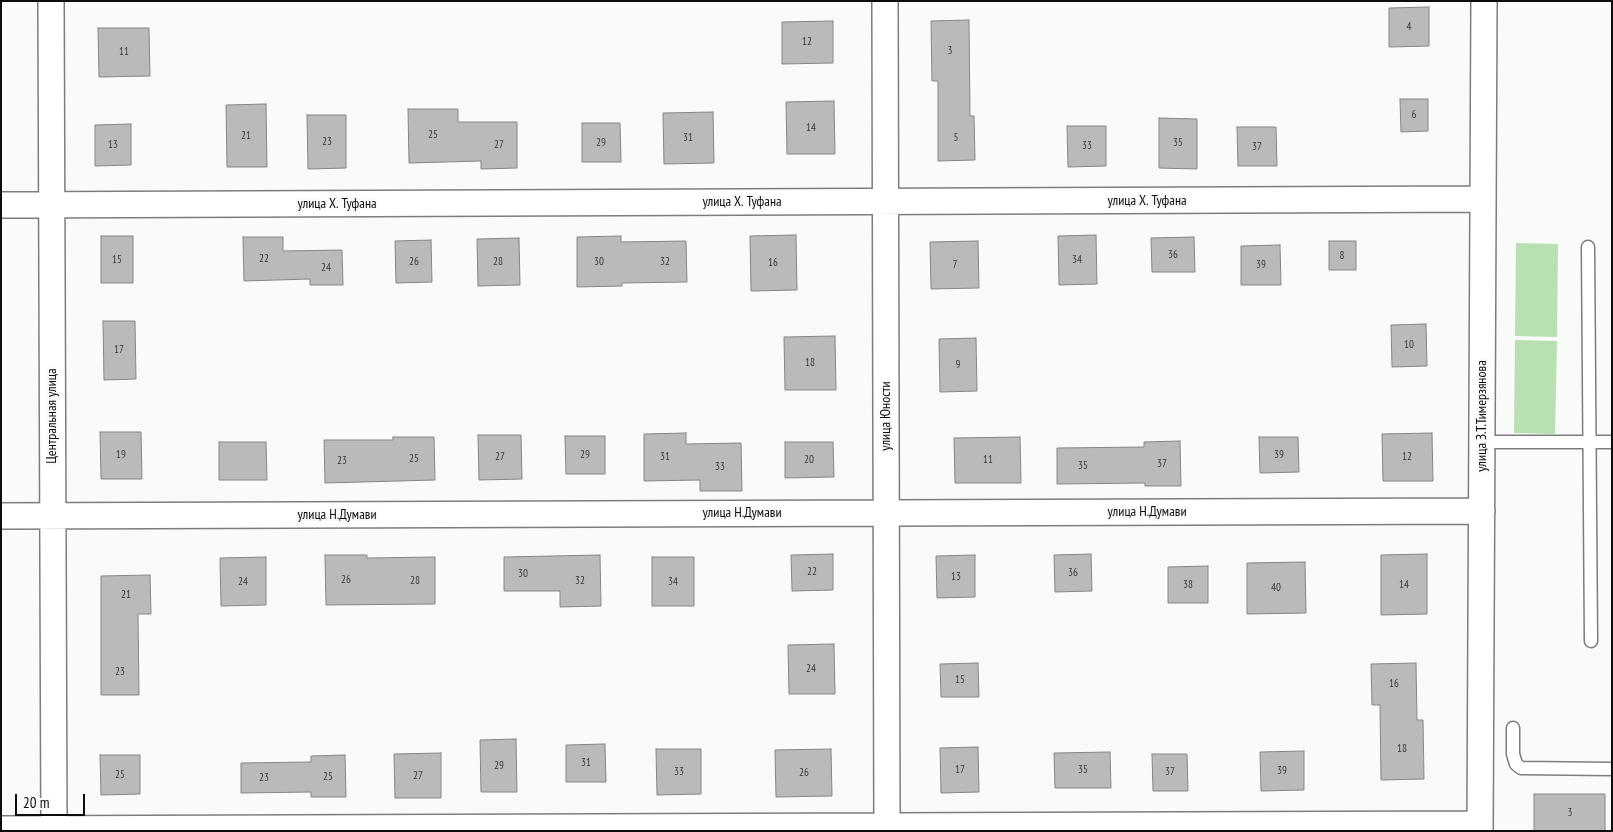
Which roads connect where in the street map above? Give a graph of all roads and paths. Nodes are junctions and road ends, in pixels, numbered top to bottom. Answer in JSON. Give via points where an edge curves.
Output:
{"nodes":[{"id":1,"x":51,"y":1,"type":"edge"},
{"id":2,"x":885,"y":1,"type":"edge"},
{"id":3,"x":1484,"y":1,"type":"edge"},
{"id":4,"x":1483,"y":199,"type":"junction"},
{"id":5,"x":886,"y":202,"type":"junction"},
{"id":6,"x":1,"y":205,"type":"edge"},
{"id":7,"x":52,"y":205,"type":"junction"},
{"id":8,"x":1588,"y":247,"type":"dead end"},
{"id":9,"x":1482,"y":442,"type":"junction"},
{"id":10,"x":1590,"y":442,"type":"junction"},
{"id":11,"x":1612,"y":442,"type":"edge"},
{"id":12,"x":1482,"y":511,"type":"junction"},
{"id":13,"x":887,"y":513,"type":"junction"},
{"id":14,"x":1,"y":516,"type":"edge"},
{"id":15,"x":53,"y":516,"type":"junction"},
{"id":16,"x":1591,"y":641,"type":"dead end"},
{"id":17,"x":1513,"y":728,"type":"dead end"},
{"id":18,"x":1612,"y":769,"type":"edge"},
{"id":19,"x":1480,"y":827,"type":"edge"},
{"id":20,"x":887,"y":828,"type":"edge"},
{"id":21,"x":1,"y":829,"type":"edge"},
{"id":22,"x":54,"y":830,"type":"edge"}],
"edges":[{"from":1,"to":7,"type":"street","name":"Центральная улица"},
{"from":2,"to":5,"type":"street","name":"улица Юности"},
{"from":3,"to":4,"type":"street","name":"улица З.Т.Тимерзянова"},
{"from":4,"to":5,"type":"street","name":"улица Х. Туфана"},
{"from":4,"to":9,"type":"street","name":"улица З.Т.Тимерзянова"},
{"from":5,"to":7,"type":"street","name":"улица Х. Туфана"},
{"from":5,"to":13,"type":"street","name":"улица Юности"},
{"from":6,"to":7,"type":"street","name":"улица Х. Туфана"},
{"from":7,"to":15,"type":"street","name":"Центральная улица"},
{"from":8,"to":10,"type":"lane"},
{"from":9,"to":10,"type":"lane"},
{"from":9,"to":12,"type":"street","name":"улица З.Т.Тимерзянова"},
{"from":10,"to":11,"type":"lane"},
{"from":10,"to":16,"type":"lane"},
{"from":12,"to":13,"type":"street","name":"улица Н.Думави"},
{"from":12,"to":19,"type":"street","name":"улица З.Т.Тимерзянова"},
{"from":13,"to":15,"type":"street","name":"улица Н.Думави"},
{"from":13,"to":20,"type":"street","name":"улица Юности"},
{"from":14,"to":15,"type":"street","name":"улица Н.Думави"},
{"from":15,"to":22,"type":"street","name":"Центральная улица"},
{"from":17,"to":18,"type":"lane","via":[[1513,754],[1521,768]]},
{"from":19,"to":20,"type":"street"},
{"from":20,"to":22,"type":"street"},
{"from":21,"to":22,"type":"street"}]}
